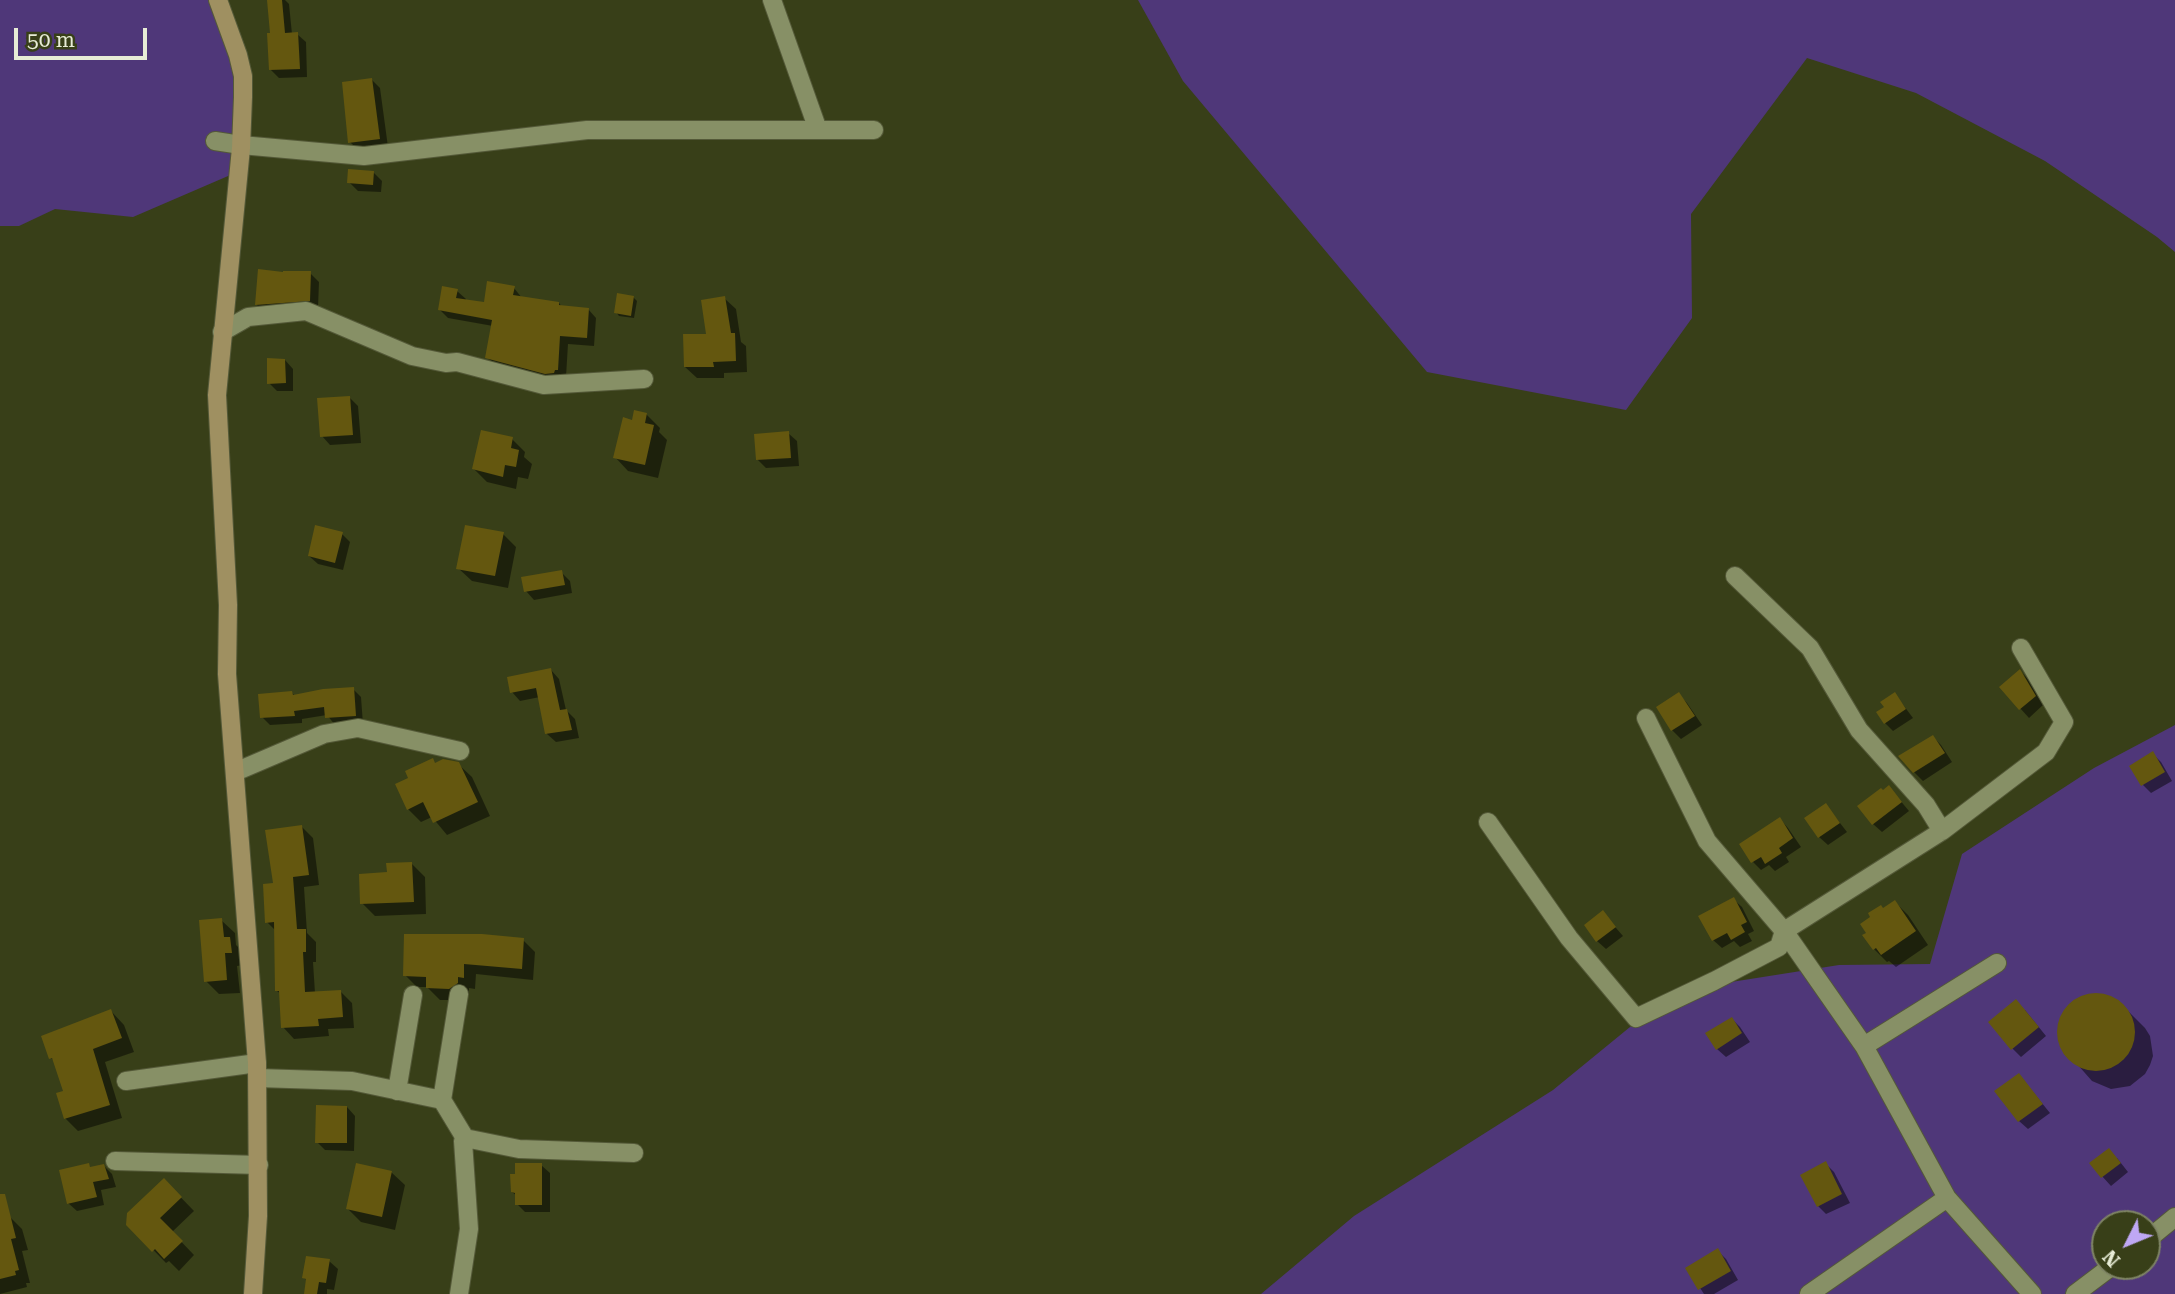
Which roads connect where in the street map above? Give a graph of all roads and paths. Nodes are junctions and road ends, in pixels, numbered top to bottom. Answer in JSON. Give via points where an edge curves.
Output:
{"nodes":[{"id":1,"x":218,"y":0,"type":"edge"},
{"id":2,"x":772,"y":0,"type":"edge"},
{"id":3,"x":818,"y":130,"type":"junction"},
{"id":4,"x":874,"y":130,"type":"dead end"},
{"id":5,"x":215,"y":141,"type":"dead end"},
{"id":6,"x":241,"y":145,"type":"junction"},
{"id":7,"x":222,"y":332,"type":"junction"},
{"id":8,"x":644,"y":379,"type":"dead end"},
{"id":9,"x":1735,"y":576,"type":"dead end"},
{"id":10,"x":2021,"y":648,"type":"dead end"},
{"id":11,"x":1646,"y":718,"type":"dead end"},
{"id":12,"x":460,"y":751,"type":"dead end"},
{"id":13,"x":235,"y":772,"type":"junction"},
{"id":14,"x":1488,"y":822,"type":"dead end"},
{"id":15,"x":1942,"y":831,"type":"junction"},
{"id":16,"x":1784,"y":931,"type":"junction"},
{"id":17,"x":1997,"y":964,"type":"dead end"},
{"id":18,"x":459,"y":994,"type":"dead end"},
{"id":19,"x":413,"y":995,"type":"dead end"},
{"id":20,"x":1864,"y":1046,"type":"junction"},
{"id":21,"x":258,"y":1071,"type":"junction"},
{"id":22,"x":126,"y":1081,"type":"dead end"},
{"id":23,"x":397,"y":1091,"type":"junction"},
{"id":24,"x":442,"y":1101,"type":"junction"},
{"id":25,"x":465,"y":1138,"type":"junction"},
{"id":26,"x":634,"y":1153,"type":"dead end"},
{"id":27,"x":115,"y":1161,"type":"dead end"},
{"id":28,"x":259,"y":1165,"type":"junction"},
{"id":29,"x":1947,"y":1198,"type":"junction"},
{"id":30,"x":2175,"y":1217,"type":"edge"},
{"id":31,"x":2161,"y":1228,"type":"edge"},
{"id":32,"x":2093,"y":1280,"type":"edge"},
{"id":33,"x":253,"y":1294,"type":"edge"},
{"id":34,"x":458,"y":1294,"type":"edge"},
{"id":35,"x":1809,"y":1294,"type":"edge"},
{"id":36,"x":2032,"y":1294,"type":"edge"},
{"id":37,"x":2074,"y":1294,"type":"edge"}],
"edges":[{"from":1,"to":6,"type":"street","via":[[243,76]]},
{"from":2,"to":3,"type":"street"},
{"from":3,"to":4,"type":"street"},
{"from":3,"to":6,"type":"street","via":[[587,130],[364,156]]},
{"from":5,"to":6,"type":"street"},
{"from":6,"to":7,"type":"street"},
{"from":7,"to":8,"type":"street","via":[[248,317],[306,311],[412,356],[457,362],[544,385]]},
{"from":7,"to":13,"type":"street","via":[[217,396]]},
{"from":9,"to":15,"type":"street","via":[[1810,648],[1859,730],[1926,805]]},
{"from":10,"to":15,"type":"street","via":[[2064,722],[2046,751]]},
{"from":11,"to":16,"type":"street","via":[[1707,841]]},
{"from":12,"to":13,"type":"street","via":[[358,728],[324,734]]},
{"from":13,"to":21,"type":"street"},
{"from":14,"to":16,"type":"street","via":[[1569,938],[1636,1018],[1779,947]]},
{"from":15,"to":16,"type":"street"},
{"from":16,"to":20,"type":"street"},
{"from":17,"to":20,"type":"street"},
{"from":18,"to":24,"type":"street"},
{"from":19,"to":23,"type":"street"},
{"from":20,"to":29,"type":"street"},
{"from":21,"to":22,"type":"street"},
{"from":21,"to":23,"type":"street"},
{"from":21,"to":28,"type":"street"},
{"from":23,"to":24,"type":"street"},
{"from":24,"to":25,"type":"street"},
{"from":25,"to":26,"type":"street","via":[[519,1149]]},
{"from":25,"to":34,"type":"street","via":[[469,1229]]},
{"from":27,"to":28,"type":"street"},
{"from":28,"to":33,"type":"street"},
{"from":29,"to":35,"type":"street"},
{"from":29,"to":36,"type":"street"},
{"from":30,"to":31,"type":"street"},
{"from":32,"to":37,"type":"street"}]}
